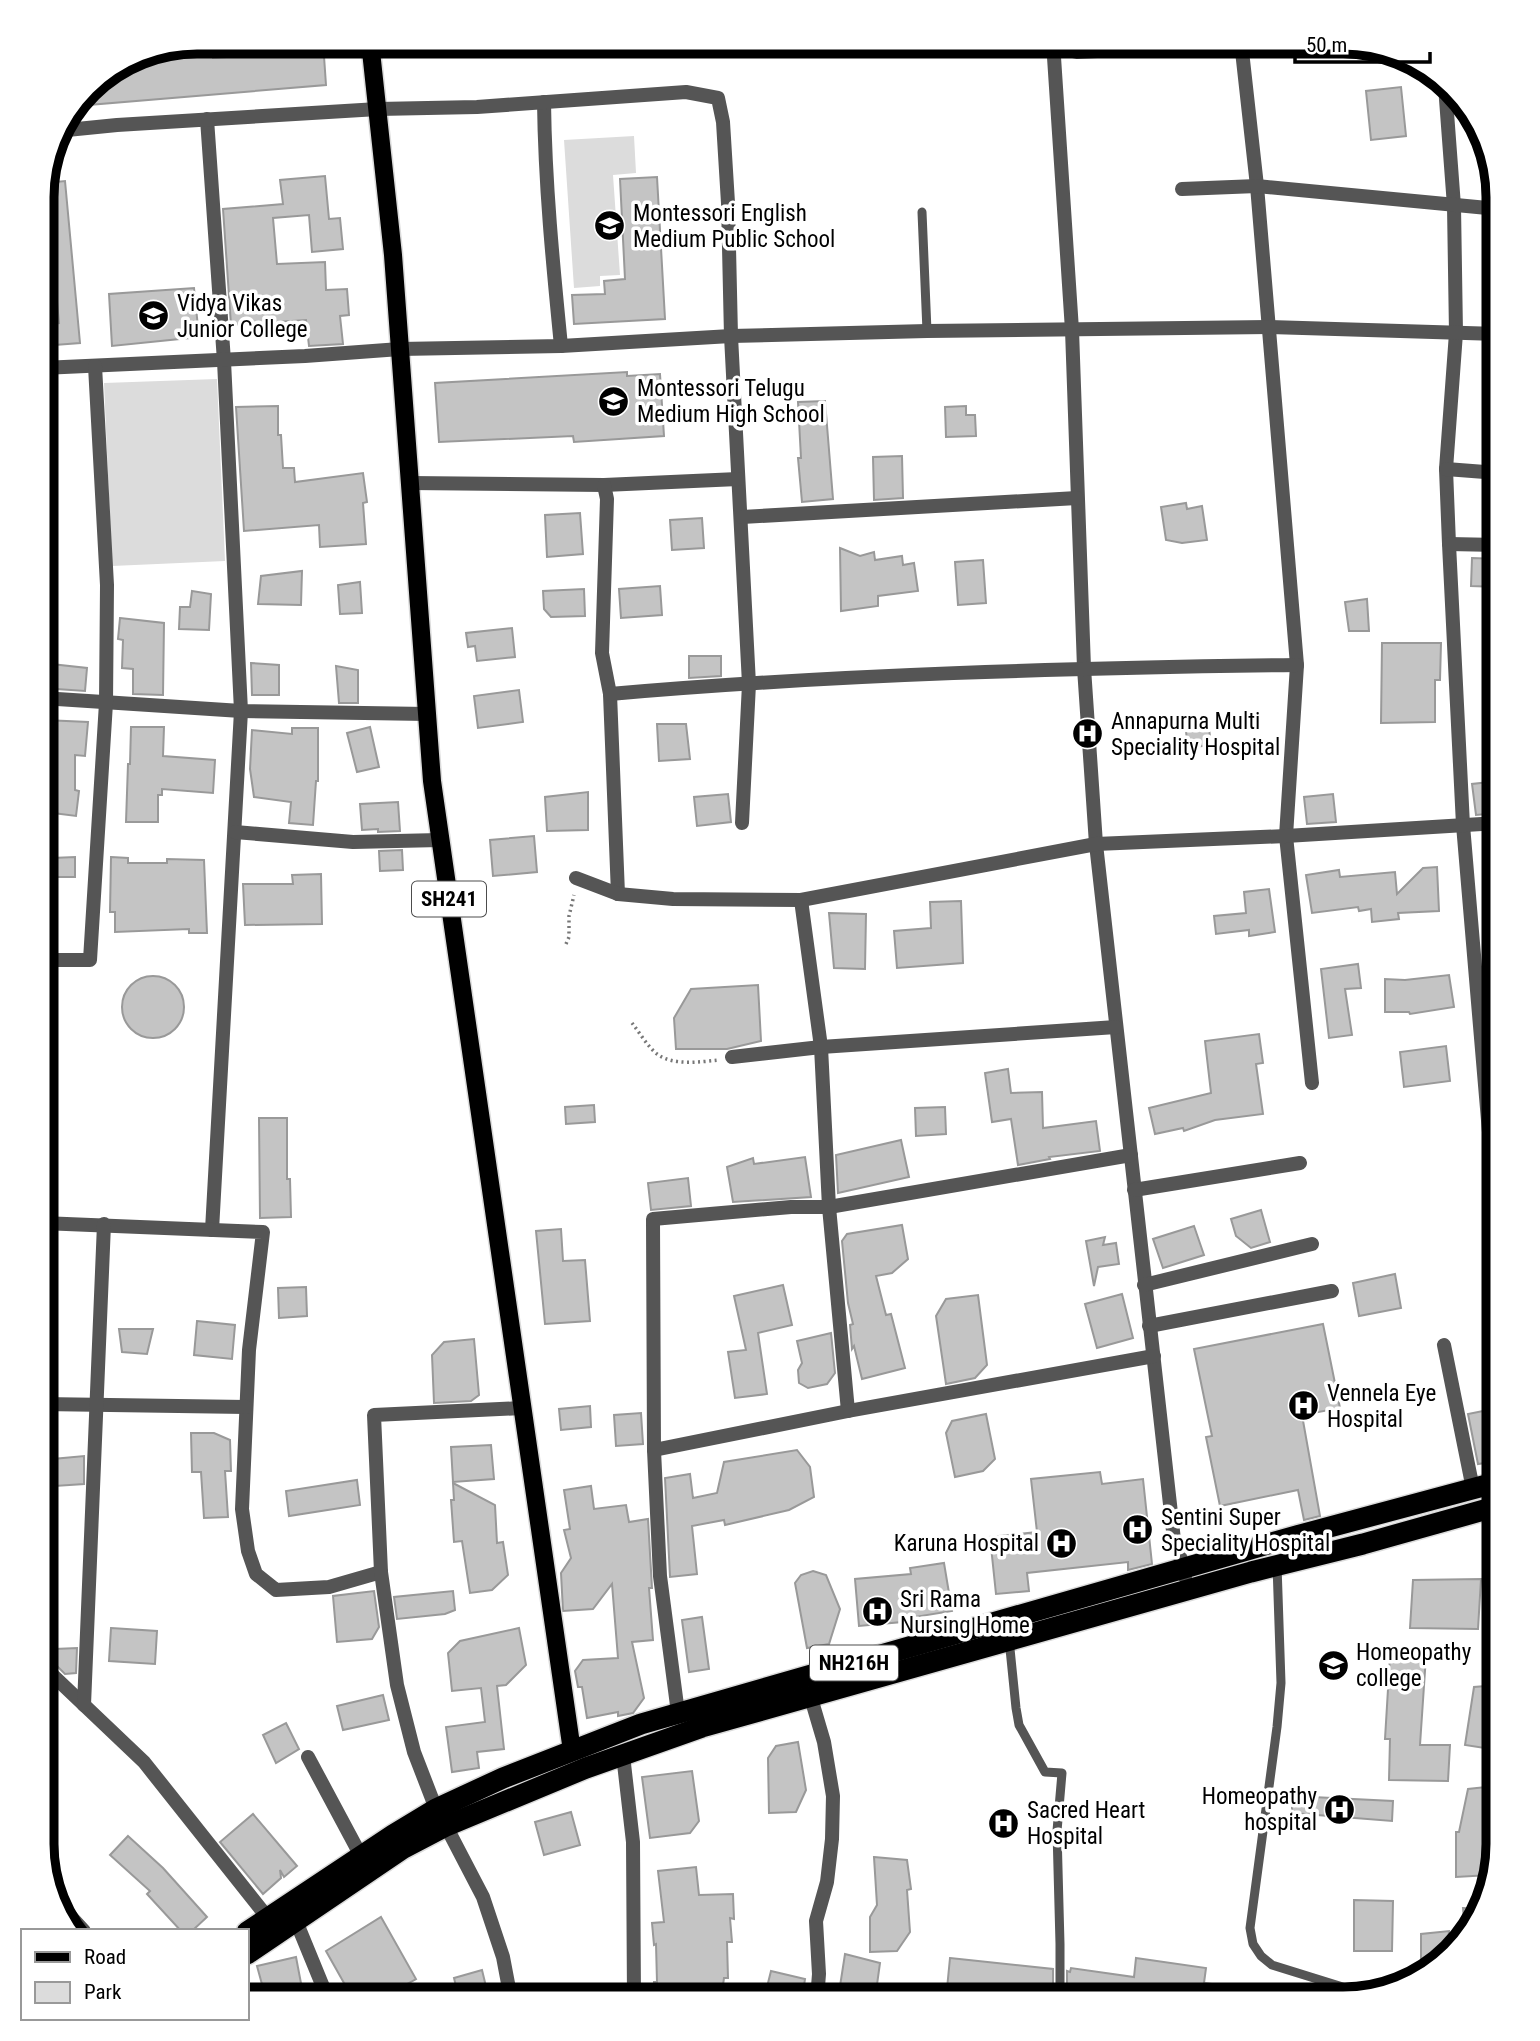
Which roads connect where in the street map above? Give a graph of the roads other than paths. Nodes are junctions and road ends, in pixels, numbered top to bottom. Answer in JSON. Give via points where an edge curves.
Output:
{"nodes":[{"id":1,"x":371,"y":55,"type":"edge"},
{"id":2,"x":1055,"y":55,"type":"edge"},
{"id":3,"x":1243,"y":55,"type":"edge"},
{"id":4,"x":1446,"y":98,"type":"edge"},
{"id":5,"x":544,"y":102,"type":"junction"},
{"id":6,"x":377,"y":109,"type":"junction"},
{"id":7,"x":207,"y":119,"type":"junction"},
{"id":8,"x":71,"y":130,"type":"edge"},
{"id":9,"x":1257,"y":187,"type":"junction"},
{"id":10,"x":1182,"y":188,"type":"dead end"},
{"id":11,"x":1454,"y":206,"type":"junction"},
{"id":12,"x":1486,"y":208,"type":"edge"},
{"id":13,"x":922,"y":212,"type":"dead end"},
{"id":14,"x":1269,"y":327,"type":"junction"},
{"id":15,"x":1072,"y":330,"type":"junction"},
{"id":16,"x":927,"y":331,"type":"junction"},
{"id":17,"x":1456,"y":333,"type":"junction"},
{"id":18,"x":1486,"y":334,"type":"edge"},
{"id":19,"x":731,"y":336,"type":"junction"},
{"id":20,"x":561,"y":346,"type":"junction"},
{"id":21,"x":400,"y":349,"type":"junction"},
{"id":22,"x":224,"y":360,"type":"junction"},
{"id":23,"x":95,"y":366,"type":"junction"},
{"id":24,"x":55,"y":368,"type":"edge"},
{"id":25,"x":1446,"y":470,"type":"junction"},
{"id":26,"x":1486,"y":472,"type":"edge"},
{"id":27,"x":738,"y":479,"type":"junction"},
{"id":28,"x":410,"y":483,"type":"junction"},
{"id":29,"x":604,"y":485,"type":"junction"},
{"id":30,"x":1077,"y":498,"type":"junction"},
{"id":31,"x":742,"y":517,"type":"junction"},
{"id":32,"x":1450,"y":544,"type":"junction"},
{"id":33,"x":1486,"y":545,"type":"edge"},
{"id":34,"x":1297,"y":665,"type":"junction"},
{"id":35,"x":1084,"y":668,"type":"junction"},
{"id":36,"x":749,"y":684,"type":"junction"},
{"id":37,"x":610,"y":694,"type":"junction"},
{"id":38,"x":55,"y":699,"type":"edge"},
{"id":39,"x":106,"y":703,"type":"junction"},
{"id":40,"x":241,"y":712,"type":"junction"},
{"id":41,"x":426,"y":714,"type":"junction"},
{"id":42,"x":742,"y":822,"type":"dead end"},
{"id":43,"x":1486,"y":824,"type":"edge"},
{"id":44,"x":1463,"y":825,"type":"junction"},
{"id":45,"x":235,"y":832,"type":"junction"},
{"id":46,"x":1286,"y":835,"type":"junction"},
{"id":47,"x":440,"y":840,"type":"junction"},
{"id":48,"x":1096,"y":844,"type":"junction"},
{"id":49,"x":576,"y":878,"type":"road end"},
{"id":50,"x":618,"y":894,"type":"junction"},
{"id":51,"x":801,"y":900,"type":"junction"},
{"id":52,"x":55,"y":960,"type":"edge"},
{"id":53,"x":1116,"y":1027,"type":"junction"},
{"id":54,"x":821,"y":1047,"type":"junction"},
{"id":55,"x":732,"y":1058,"type":"road end"},
{"id":56,"x":1312,"y":1083,"type":"dead end"},
{"id":57,"x":1486,"y":1088,"type":"edge"},
{"id":58,"x":1131,"y":1155,"type":"junction"},
{"id":59,"x":1300,"y":1163,"type":"dead end"},
{"id":60,"x":1134,"y":1190,"type":"junction"},
{"id":61,"x":828,"y":1207,"type":"junction"},
{"id":62,"x":54,"y":1223,"type":"edge"},
{"id":63,"x":104,"y":1224,"type":"junction"},
{"id":64,"x":212,"y":1230,"type":"junction"},
{"id":65,"x":1312,"y":1244,"type":"dead end"},
{"id":66,"x":1144,"y":1285,"type":"junction"},
{"id":67,"x":1332,"y":1291,"type":"dead end"},
{"id":68,"x":1149,"y":1326,"type":"junction"},
{"id":69,"x":1444,"y":1345,"type":"dead end"},
{"id":70,"x":1154,"y":1356,"type":"junction"},
{"id":71,"x":54,"y":1404,"type":"edge"},
{"id":72,"x":96,"y":1405,"type":"junction"},
{"id":73,"x":246,"y":1408,"type":"junction"},
{"id":74,"x":522,"y":1408,"type":"junction"},
{"id":75,"x":848,"y":1411,"type":"junction"},
{"id":76,"x":654,"y":1450,"type":"junction"},
{"id":77,"x":1486,"y":1485,"type":"edge"},
{"id":78,"x":1473,"y":1489,"type":"junction"},
{"id":79,"x":1486,"y":1509,"type":"edge"},
{"id":80,"x":1277,"y":1564,"type":"junction"},
{"id":81,"x":1184,"y":1568,"type":"junction"},
{"id":82,"x":381,"y":1572,"type":"junction"},
{"id":83,"x":1186,"y":1591,"type":"junction"},
{"id":84,"x":1011,"y":1617,"type":"junction"},
{"id":85,"x":1009,"y":1640,"type":"junction"},
{"id":86,"x":54,"y":1676,"type":"edge"},
{"id":87,"x":811,"y":1698,"type":"junction"},
{"id":88,"x":85,"y":1706,"type":"junction"},
{"id":89,"x":678,"y":1713,"type":"junction"},
{"id":90,"x":572,"y":1751,"type":"junction"},
{"id":91,"x":623,"y":1755,"type":"junction"},
{"id":92,"x":308,"y":1756,"type":"dead end"},
{"id":93,"x":441,"y":1817,"type":"junction"},
{"id":94,"x":361,"y":1856,"type":"junction"},
{"id":95,"x":268,"y":1918,"type":"junction"},
{"id":96,"x":296,"y":1920,"type":"junction"},
{"id":97,"x":248,"y":1931,"type":"edge"},
{"id":98,"x":248,"y":1953,"type":"edge"},
{"id":99,"x":323,"y":1987,"type":"edge"},
{"id":100,"x":509,"y":1987,"type":"edge"},
{"id":101,"x":634,"y":1987,"type":"edge"},
{"id":102,"x":818,"y":1987,"type":"edge"},
{"id":103,"x":1060,"y":1987,"type":"edge"},
{"id":104,"x":1343,"y":1987,"type":"edge"}],
"edges":[{"from":1,"to":6,"type":"main road","number":"SH241"},
{"from":2,"to":15,"type":"street"},
{"from":3,"to":9,"type":"street"},
{"from":4,"to":11,"type":"street"},
{"from":5,"to":6,"type":"street"},
{"from":5,"to":19,"type":"street","via":[[686,92],[718,98],[728,203]]},
{"from":5,"to":20,"type":"street"},
{"from":6,"to":7,"type":"street"},
{"from":6,"to":21,"type":"main road","number":"SH241"},
{"from":7,"to":8,"type":"street"},
{"from":7,"to":22,"type":"street"},
{"from":9,"to":10,"type":"street"},
{"from":9,"to":11,"type":"street"},
{"from":9,"to":14,"type":"street"},
{"from":11,"to":12,"type":"street"},
{"from":11,"to":17,"type":"street"},
{"from":13,"to":16,"type":"lane"},
{"from":14,"to":15,"type":"street"},
{"from":14,"to":17,"type":"street"},
{"from":14,"to":34,"type":"street"},
{"from":15,"to":16,"type":"street"},
{"from":15,"to":30,"type":"street"},
{"from":16,"to":19,"type":"street"},
{"from":17,"to":18,"type":"street"},
{"from":17,"to":25,"type":"street"},
{"from":19,"to":20,"type":"street"},
{"from":19,"to":27,"type":"street"},
{"from":20,"to":21,"type":"street"},
{"from":21,"to":22,"type":"street"},
{"from":21,"to":28,"type":"main road","number":"SH241"},
{"from":22,"to":23,"type":"street"},
{"from":22,"to":40,"type":"street"},
{"from":23,"to":24,"type":"street"},
{"from":23,"to":39,"type":"street","via":[[107,585]]},
{"from":25,"to":26,"type":"street"},
{"from":25,"to":32,"type":"street"},
{"from":27,"to":29,"type":"street"},
{"from":27,"to":31,"type":"street"},
{"from":28,"to":29,"type":"street"},
{"from":28,"to":41,"type":"main road","number":"SH241"},
{"from":29,"to":37,"type":"street","via":[[602,653]]},
{"from":30,"to":31,"type":"street"},
{"from":30,"to":35,"type":"street"},
{"from":31,"to":36,"type":"street"},
{"from":32,"to":33,"type":"street"},
{"from":32,"to":44,"type":"street"},
{"from":34,"to":35,"type":"street"},
{"from":34,"to":46,"type":"street"},
{"from":35,"to":36,"type":"street"},
{"from":35,"to":48,"type":"street"},
{"from":36,"to":37,"type":"street"},
{"from":36,"to":42,"type":"street"},
{"from":37,"to":50,"type":"street"},
{"from":38,"to":39,"type":"street"},
{"from":39,"to":40,"type":"street"},
{"from":39,"to":52,"type":"street","via":[[90,960]]},
{"from":40,"to":41,"type":"street"},
{"from":40,"to":45,"type":"street"},
{"from":41,"to":47,"type":"main road","number":"SH241"},
{"from":43,"to":44,"type":"street"},
{"from":44,"to":46,"type":"street"},
{"from":44,"to":57,"type":"street"},
{"from":45,"to":47,"type":"street","via":[[353,842]]},
{"from":45,"to":64,"type":"street"},
{"from":46,"to":48,"type":"street"},
{"from":46,"to":56,"type":"street"},
{"from":47,"to":74,"type":"main road","number":"SH241"},
{"from":48,"to":51,"type":"street"},
{"from":48,"to":53,"type":"street"},
{"from":49,"to":50,"type":"street"},
{"from":50,"to":51,"type":"street"},
{"from":51,"to":54,"type":"street"},
{"from":53,"to":54,"type":"street"},
{"from":53,"to":58,"type":"street"},
{"from":54,"to":55,"type":"street"},
{"from":54,"to":61,"type":"street"},
{"from":58,"to":60,"type":"street"},
{"from":58,"to":61,"type":"street"},
{"from":59,"to":60,"type":"street"},
{"from":60,"to":66,"type":"street"},
{"from":61,"to":75,"type":"street"},
{"from":61,"to":76,"type":"street","via":[[653,1219]]},
{"from":62,"to":63,"type":"street"},
{"from":63,"to":64,"type":"street"},
{"from":63,"to":72,"type":"street"},
{"from":64,"to":73,"type":"street","via":[[263,1232],[248,1350]]},
{"from":65,"to":66,"type":"street"},
{"from":66,"to":68,"type":"street"},
{"from":67,"to":68,"type":"street"},
{"from":68,"to":70,"type":"street"},
{"from":69,"to":78,"type":"street"},
{"from":70,"to":75,"type":"street"},
{"from":70,"to":81,"type":"street","via":[[1174,1540]]},
{"from":71,"to":72,"type":"street"},
{"from":72,"to":73,"type":"street"},
{"from":72,"to":88,"type":"street"},
{"from":73,"to":82,"type":"street","via":[[242,1508],[256,1574],[276,1590],[329,1587]]},
{"from":74,"to":82,"type":"street","via":[[374,1415]]},
{"from":74,"to":90,"type":"main road","number":"SH241"},
{"from":75,"to":76,"type":"street"},
{"from":76,"to":89,"type":"street","via":[[660,1576]]},
{"from":77,"to":78,"type":"highway","number":"NH216H"},
{"from":78,"to":81,"type":"highway","number":"NH216H"},
{"from":79,"to":80,"type":"highway","number":"NH216H"},
{"from":80,"to":83,"type":"highway","number":"NH216H"},
{"from":80,"to":104,"type":"lane","via":[[1281,1683],[1250,1928],[1253,1944],[1272,1965]]},
{"from":81,"to":83,"type":"street"},
{"from":81,"to":84,"type":"highway","number":"NH216H"},
{"from":82,"to":93,"type":"street","via":[[397,1685],[414,1752]]},
{"from":83,"to":85,"type":"highway","number":"NH216H"},
{"from":84,"to":85,"type":"lane"},
{"from":84,"to":89,"type":"highway","number":"NH216H"},
{"from":85,"to":87,"type":"highway","number":"NH216H"},
{"from":85,"to":103,"type":"lane","via":[[1019,1725],[1045,1772],[1062,1773],[1057,1831]]},
{"from":86,"to":88,"type":"street"},
{"from":87,"to":91,"type":"highway","number":"NH216H","via":[[702,1727]]},
{"from":87,"to":102,"type":"street","via":[[833,1796],[827,1882],[816,1921]]},
{"from":88,"to":95,"type":"street","via":[[144,1762]]},
{"from":89,"to":90,"type":"highway","number":"NH216H"},
{"from":90,"to":93,"type":"highway","number":"NH216H","via":[[503,1778]]},
{"from":91,"to":93,"type":"highway","number":"NH216H"},
{"from":91,"to":101,"type":"street","via":[[633,1842]]},
{"from":92,"to":94,"type":"street"},
{"from":93,"to":94,"type":"highway","number":"NH216H"},
{"from":93,"to":96,"type":"highway","number":"NH216H","via":[[402,1849]]},
{"from":93,"to":100,"type":"street","via":[[483,1897]]},
{"from":94,"to":95,"type":"highway","number":"NH216H"},
{"from":95,"to":97,"type":"highway","number":"NH216H"},
{"from":96,"to":98,"type":"highway","number":"NH216H"},
{"from":96,"to":99,"type":"street"}]}
